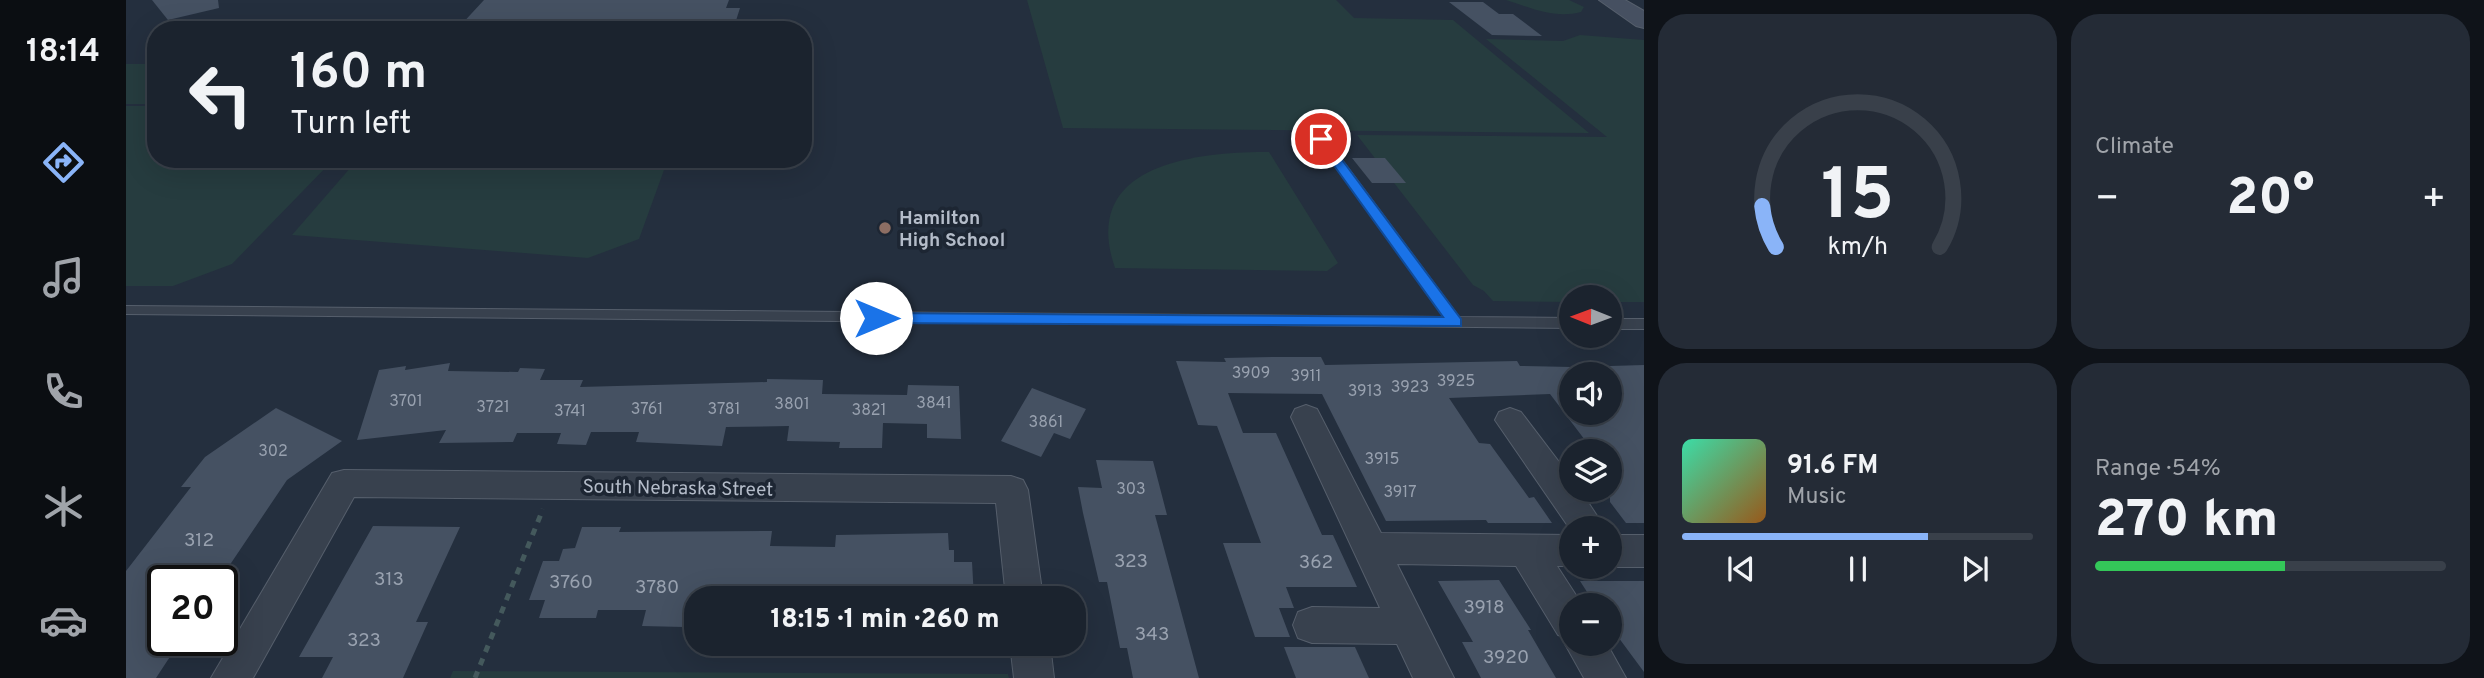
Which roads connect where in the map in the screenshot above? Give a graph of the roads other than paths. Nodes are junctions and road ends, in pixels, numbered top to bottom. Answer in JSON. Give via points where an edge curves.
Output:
{"nodes":[{"id":1,"x":1610,"y":0,"type":"edge"},
{"id":2,"x":1637,"y":0,"type":"edge"},
{"id":3,"x":1644,"y":4,"type":"edge"},
{"id":4,"x":1644,"y":21,"type":"edge"},
{"id":5,"x":1321,"y":139,"type":"dead end"},
{"id":6,"x":126,"y":310,"type":"edge"},
{"id":7,"x":1455,"y":322,"type":"junction"},
{"id":8,"x":1559,"y":323,"type":"edge"},
{"id":9,"x":1622,"y":324,"type":"edge"},
{"id":10,"x":1644,"y":324,"type":"edge"},
{"id":11,"x":1306,"y":417,"type":"dead end"},
{"id":12,"x":1510,"y":420,"type":"dead end"},
{"id":13,"x":1579,"y":516,"type":"edge"},
{"id":14,"x":1371,"y":548,"type":"junction"},
{"id":15,"x":1526,"y":550,"type":"junction"},
{"id":16,"x":1559,"y":551,"type":"edge"},
{"id":17,"x":1622,"y":551,"type":"edge"},
{"id":18,"x":1644,"y":551,"type":"edge"},
{"id":19,"x":1023,"y":586,"type":"edge"},
{"id":20,"x":1559,"y":602,"type":"edge"},
{"id":21,"x":1312,"y":625,"type":"dead end"},
{"id":22,"x":1409,"y":626,"type":"junction"},
{"id":23,"x":1031,"y":656,"type":"edge"},
{"id":24,"x":1592,"y":656,"type":"edge"},
{"id":25,"x":230,"y":678,"type":"edge"},
{"id":26,"x":1034,"y":678,"type":"edge"},
{"id":27,"x":1434,"y":678,"type":"edge"},
{"id":28,"x":1606,"y":678,"type":"edge"}],
"edges":[{"from":1,"to":4,"type":"main road"},
{"from":2,"to":3,"type":"main road"},
{"from":5,"to":7,"type":"lane"},
{"from":6,"to":7,"type":"lane"},
{"from":7,"to":8,"type":"lane"},
{"from":9,"to":10,"type":"lane"},
{"from":11,"to":14,"type":"street"},
{"from":12,"to":13,"type":"street"},
{"from":14,"to":15,"type":"street"},
{"from":14,"to":22,"type":"street"},
{"from":15,"to":16,"type":"street"},
{"from":15,"to":20,"type":"street"},
{"from":17,"to":18,"type":"street"},
{"from":19,"to":25,"type":"street","name":"South Nebraska Street","via":[[1012,490],[344,484]]},
{"from":21,"to":22,"type":"street"},
{"from":22,"to":27,"type":"street"},
{"from":23,"to":26,"type":"street"},
{"from":24,"to":28,"type":"street"}]}
